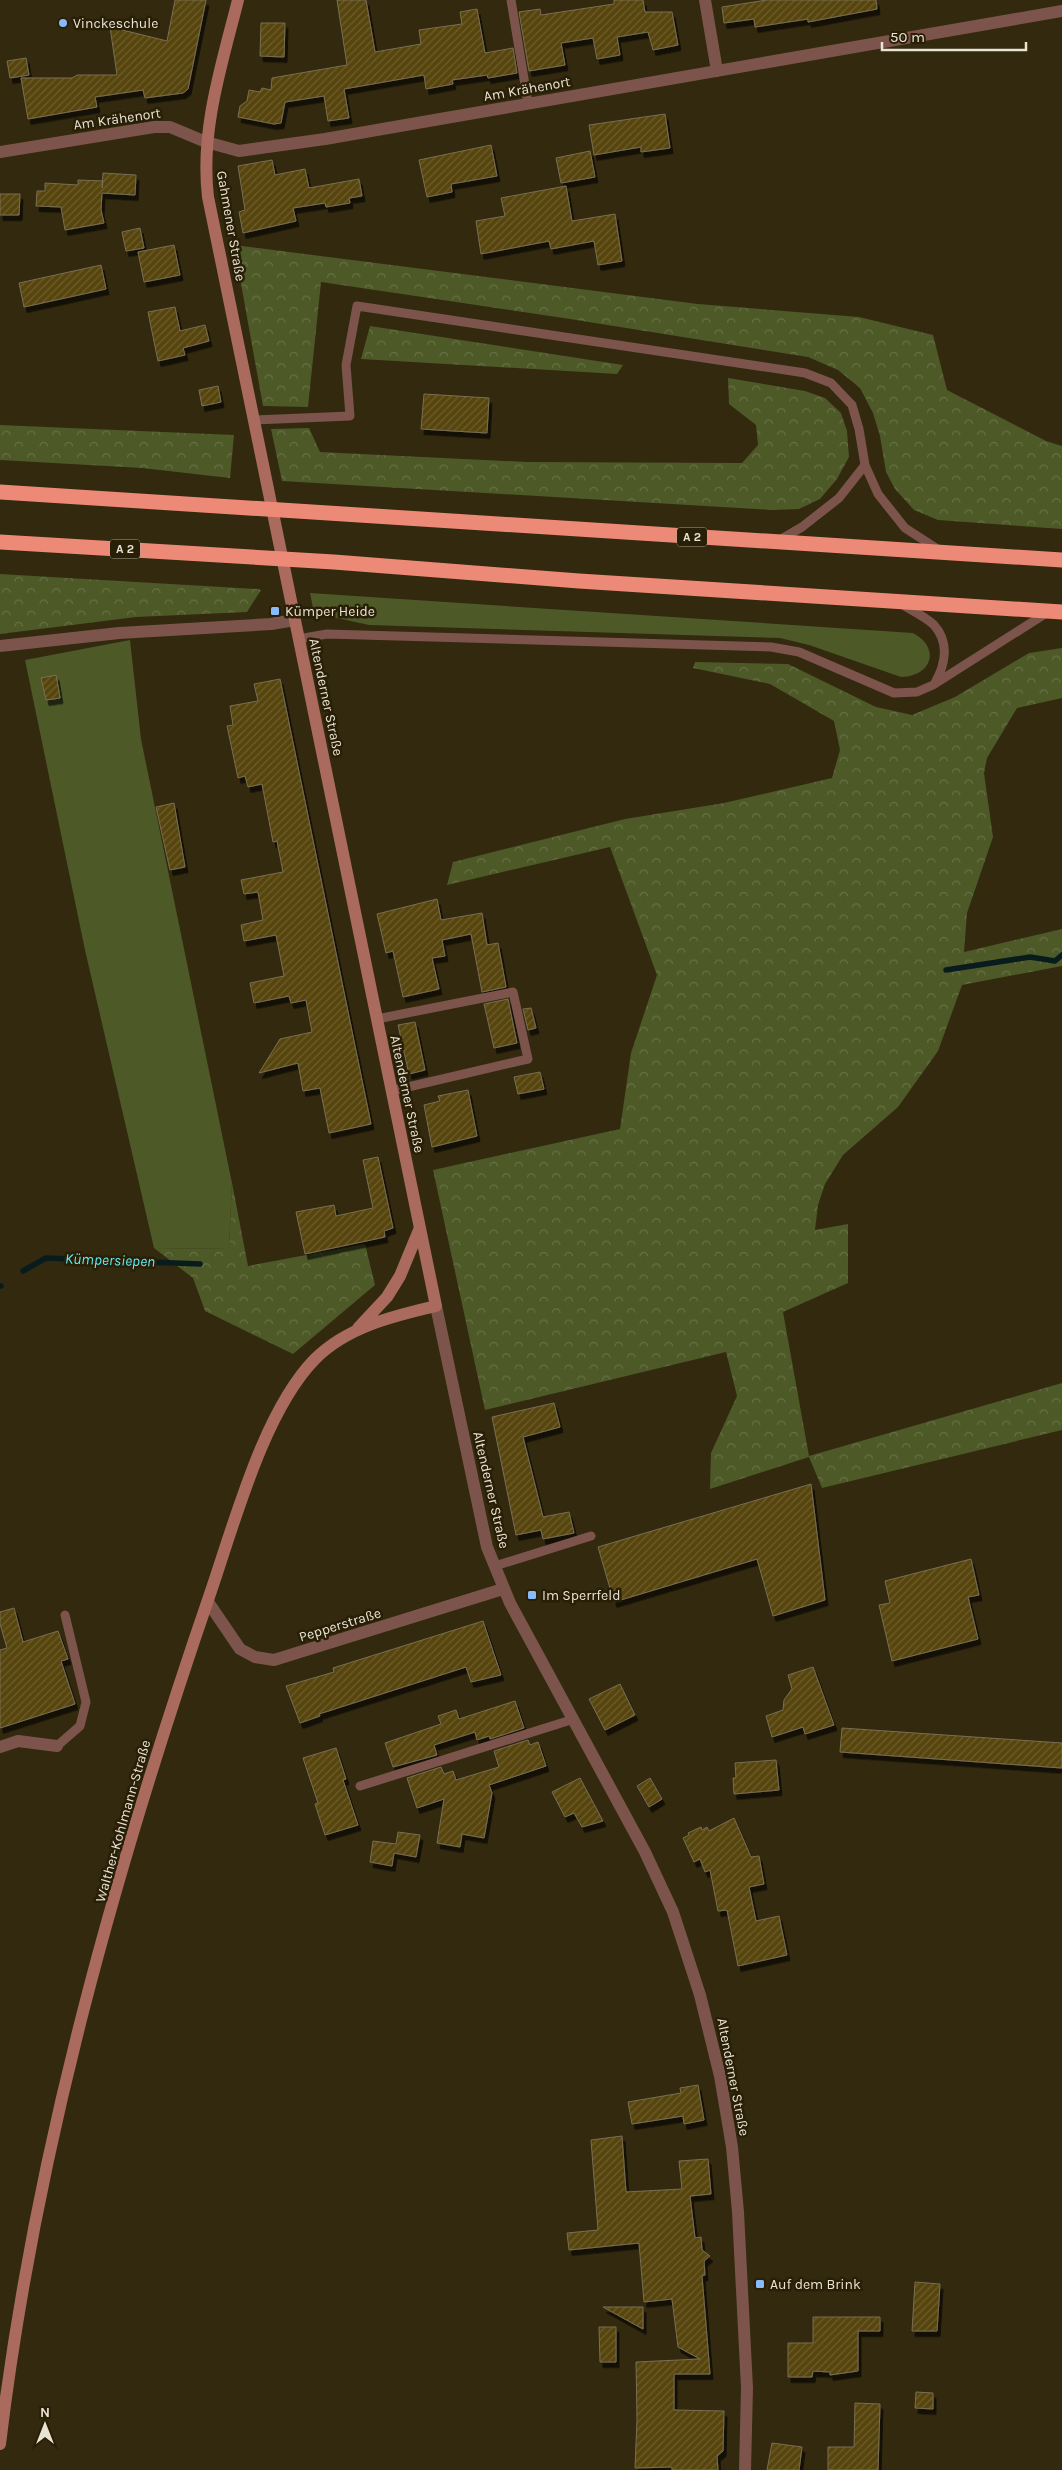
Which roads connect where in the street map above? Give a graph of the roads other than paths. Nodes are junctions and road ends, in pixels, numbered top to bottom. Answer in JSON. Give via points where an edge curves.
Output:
{"nodes":[{"id":1,"x":238,"y":0,"type":"edge"},
{"id":2,"x":510,"y":0,"type":"edge"},
{"id":3,"x":705,"y":0,"type":"edge"},
{"id":4,"x":1062,"y":11,"type":"edge"},
{"id":5,"x":717,"y":71,"type":"junction"},
{"id":6,"x":528,"y":103,"type":"junction"},
{"id":7,"x":206,"y":142,"type":"junction"},
{"id":8,"x":0,"y":152,"type":"edge"},
{"id":9,"x":254,"y":420,"type":"junction"},
{"id":10,"x":262,"y":457,"type":"joint"},
{"id":11,"x":865,"y":465,"type":"junction"},
{"id":12,"x":0,"y":492,"type":"edge"},
{"id":13,"x":0,"y":542,"type":"edge"},
{"id":14,"x":775,"y":542,"type":"junction"},
{"id":15,"x":942,"y":552,"type":"junction"},
{"id":16,"x":1062,"y":560,"type":"edge"},
{"id":17,"x":893,"y":599,"type":"junction"},
{"id":18,"x":1056,"y":611,"type":"edge"},
{"id":19,"x":295,"y":620,"type":"junction"},
{"id":20,"x":298,"y":638,"type":"junction"},
{"id":21,"x":0,"y":646,"type":"edge"},
{"id":22,"x":933,"y":685,"type":"junction"},
{"id":23,"x":376,"y":1019,"type":"junction"},
{"id":24,"x":391,"y":1091,"type":"junction"},
{"id":25,"x":420,"y":1230,"type":"junction"},
{"id":26,"x":436,"y":1306,"type":"junction"},
{"id":27,"x":356,"y":1330,"type":"junction"},
{"id":28,"x":592,"y":1536,"type":"dead end"},
{"id":29,"x":495,"y":1566,"type":"junction"},
{"id":30,"x":503,"y":1588,"type":"junction"},
{"id":31,"x":208,"y":1602,"type":"junction"},
{"id":32,"x":65,"y":1615,"type":"dead end"},
{"id":33,"x":574,"y":1719,"type":"junction"},
{"id":34,"x":56,"y":1746,"type":"joint"},
{"id":35,"x":0,"y":1747,"type":"edge"},
{"id":36,"x":360,"y":1786,"type":"dead end"},
{"id":37,"x":0,"y":2444,"type":"edge"},
{"id":38,"x":745,"y":2470,"type":"edge"}],
"edges":[{"from":1,"to":7,"type":"main road","name":"Gahmener Straße"},
{"from":2,"to":6,"type":"lane"},
{"from":3,"to":5,"type":"street"},
{"from":4,"to":5,"type":"street","name":"Am Krähenort"},
{"from":5,"to":6,"type":"street","name":"Am Krähenort"},
{"from":6,"to":7,"type":"street","name":"Am Krähenort","via":[[335,138],[239,151]]},
{"from":7,"to":8,"type":"street","name":"Am Krähenort","via":[[170,127],[154,127]]},
{"from":7,"to":9,"type":"main road","name":"Gahmener Straße","via":[[208,197]]},
{"from":9,"to":10,"type":"main road","name":"Gahmener Straße"},
{"from":9,"to":11,"type":"lane","via":[[350,416],[346,365],[356,306],[805,373],[831,383],[852,405]]},
{"from":10,"to":19,"type":"main road","name":"Altenderner Straße"},
{"from":11,"to":14,"type":"lane","via":[[839,498],[802,527]]},
{"from":11,"to":15,"type":"lane","via":[[878,494],[905,528]]},
{"from":12,"to":14,"type":"highway","number":"A 2"},
{"from":13,"to":17,"type":"highway","number":"A 2"},
{"from":14,"to":15,"type":"highway","number":"A 2"},
{"from":15,"to":16,"type":"highway","number":"A 2"},
{"from":17,"to":18,"type":"highway","number":"A 2"},
{"from":17,"to":22,"type":"lane","via":[[934,625],[942,639],[946,657]]},
{"from":18,"to":22,"type":"lane"},
{"from":19,"to":20,"type":"main road","name":"Altenderner Straße"},
{"from":19,"to":21,"type":"street","via":[[119,633]]},
{"from":20,"to":22,"type":"lane","via":[[337,634],[771,646],[799,652],[894,693],[917,692]]},
{"from":20,"to":23,"type":"main road","name":"Altenderner Straße"},
{"from":23,"to":24,"type":"main road","name":"Altenderner Straße"},
{"from":23,"to":24,"type":"lane","via":[[513,992],[528,1059]]},
{"from":24,"to":25,"type":"main road","name":"Altenderner Straße"},
{"from":25,"to":26,"type":"main road","name":"Altenderner Straße"},
{"from":25,"to":27,"type":"main road","via":[[386,1297]]},
{"from":26,"to":27,"type":"main road","name":"Walther-Kohlmann-Straße"},
{"from":26,"to":29,"type":"street","name":"Altenderner Straße","via":[[482,1528]]},
{"from":27,"to":31,"type":"main road","name":"Walther-Kohlmann-Straße","via":[[315,1360],[286,1397],[258,1461]]},
{"from":28,"to":29,"type":"lane"},
{"from":29,"to":30,"type":"street","name":"Altenderner Straße"},
{"from":30,"to":31,"type":"street","name":"Pepperstraße","via":[[274,1660],[255,1658],[240,1649]]},
{"from":30,"to":33,"type":"street","name":"Altenderner Straße"},
{"from":31,"to":37,"type":"main road","name":"Walther-Kohlmann-Straße","via":[[158,1751],[69,2070],[25,2283]]},
{"from":32,"to":34,"type":"lane","via":[[86,1702],[80,1726]]},
{"from":33,"to":36,"type":"lane"},
{"from":33,"to":38,"type":"street","name":"Altenderner Straße","via":[[673,1912],[700,1995],[720,2076],[732,2147],[738,2212],[746,2378]]},
{"from":34,"to":35,"type":"street","via":[[18,1742]]}]}
